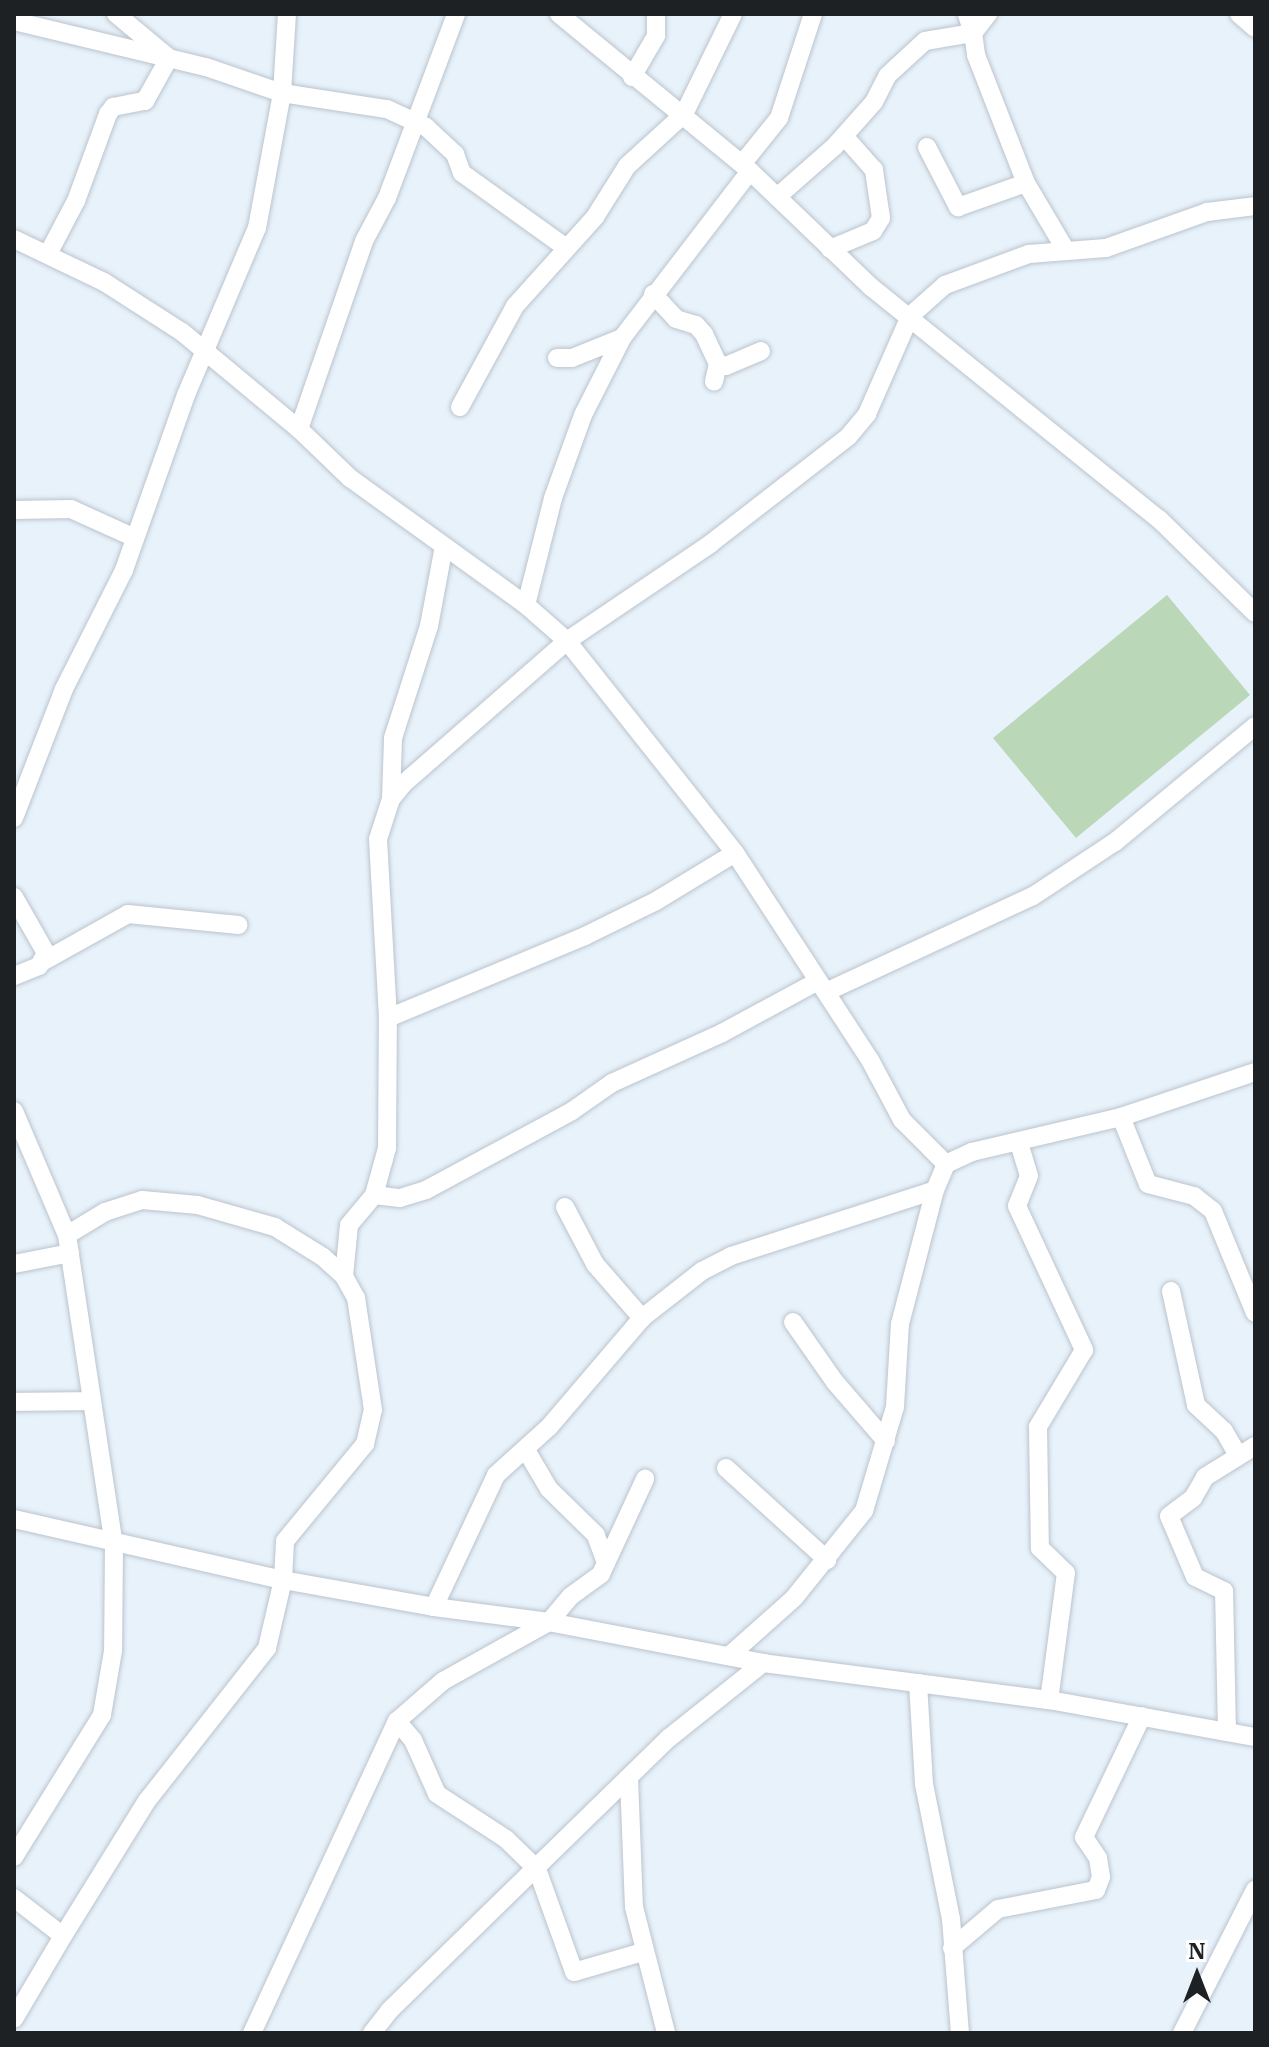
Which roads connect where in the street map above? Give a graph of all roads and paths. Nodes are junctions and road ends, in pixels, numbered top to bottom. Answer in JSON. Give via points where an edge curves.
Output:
{"nodes":[{"id":1,"x":116,"y":14,"type":"edge"},
{"id":2,"x":287,"y":14,"type":"edge"},
{"id":3,"x":456,"y":14,"type":"edge"},
{"id":4,"x":559,"y":14,"type":"edge"},
{"id":5,"x":656,"y":14,"type":"edge"},
{"id":6,"x":733,"y":14,"type":"edge"},
{"id":7,"x":813,"y":14,"type":"edge"},
{"id":8,"x":967,"y":14,"type":"edge"},
{"id":9,"x":988,"y":14,"type":"edge"},
{"id":10,"x":1239,"y":14,"type":"edge"},
{"id":11,"x":14,"y":21,"type":"edge"},
{"id":12,"x":1255,"y":28,"type":"edge"},
{"id":13,"x":973,"y":33,"type":"junction"},
{"id":14,"x":169,"y":58,"type":"junction"},
{"id":15,"x":632,"y":77,"type":"junction"},
{"id":16,"x":282,"y":93,"type":"junction"},
{"id":17,"x":684,"y":114,"type":"junction"},
{"id":18,"x":417,"y":122,"type":"junction"},
{"id":19,"x":844,"y":136,"type":"junction"},
{"id":20,"x":927,"y":147,"type":"dead end"},
{"id":21,"x":746,"y":167,"type":"junction"},
{"id":22,"x":1026,"y":183,"type":"junction"},
{"id":23,"x":777,"y":197,"type":"junction"},
{"id":24,"x":1255,"y":206,"type":"edge"},
{"id":25,"x":14,"y":239,"type":"edge"},
{"id":26,"x":565,"y":247,"type":"junction"},
{"id":27,"x":830,"y":249,"type":"junction"},
{"id":28,"x":1065,"y":249,"type":"junction"},
{"id":29,"x":48,"y":254,"type":"junction"},
{"id":30,"x":653,"y":294,"type":"junction"},
{"id":31,"x":910,"y":316,"type":"junction"},
{"id":32,"x":622,"y":338,"type":"junction"},
{"id":33,"x":207,"y":351,"type":"junction"},
{"id":34,"x":761,"y":351,"type":"dead end"},
{"id":35,"x":557,"y":358,"type":"dead end"},
{"id":36,"x":460,"y":407,"type":"dead end"},
{"id":37,"x":299,"y":429,"type":"junction"},
{"id":38,"x":14,"y":510,"type":"edge"},
{"id":39,"x":135,"y":538,"type":"junction"},
{"id":40,"x":444,"y":546,"type":"junction"},
{"id":41,"x":1248,"y":592,"type":"edge"},
{"id":42,"x":526,"y":605,"type":"junction"},
{"id":43,"x":1255,"y":613,"type":"edge"},
{"id":44,"x":567,"y":641,"type":"junction"},
{"id":45,"x":1255,"y":726,"type":"edge"},
{"id":46,"x":391,"y":799,"type":"junction"},
{"id":47,"x":14,"y":818,"type":"edge"},
{"id":48,"x":735,"y":853,"type":"junction"},
{"id":49,"x":14,"y":897,"type":"edge"},
{"id":50,"x":238,"y":925,"type":"dead end"},
{"id":51,"x":44,"y":961,"type":"junction"},
{"id":52,"x":14,"y":976,"type":"edge"},
{"id":53,"x":822,"y":987,"type":"junction"},
{"id":54,"x":388,"y":1018,"type":"junction"},
{"id":55,"x":1255,"y":1072,"type":"edge"},
{"id":56,"x":14,"y":1111,"type":"edge"},
{"id":57,"x":1121,"y":1117,"type":"junction"},
{"id":58,"x":1019,"y":1143,"type":"junction"},
{"id":59,"x":946,"y":1164,"type":"junction"},
{"id":60,"x":935,"y":1190,"type":"junction"},
{"id":61,"x":374,"y":1195,"type":"junction"},
{"id":62,"x":565,"y":1207,"type":"dead end"},
{"id":63,"x":68,"y":1244,"type":"junction"},
{"id":64,"x":14,"y":1264,"type":"edge"},
{"id":65,"x":344,"y":1276,"type":"junction"},
{"id":66,"x":1171,"y":1291,"type":"dead end"},
{"id":67,"x":1255,"y":1313,"type":"edge"},
{"id":68,"x":642,"y":1318,"type":"junction"},
{"id":69,"x":793,"y":1322,"type":"dead end"},
{"id":70,"x":92,"y":1401,"type":"junction"},
{"id":71,"x":14,"y":1402,"type":"edge"},
{"id":72,"x":886,"y":1441,"type":"junction"},
{"id":73,"x":526,"y":1450,"type":"junction"},
{"id":74,"x":1247,"y":1450,"type":"edge"},
{"id":75,"x":726,"y":1468,"type":"dead end"},
{"id":76,"x":645,"y":1479,"type":"dead end"},
{"id":77,"x":14,"y":1519,"type":"edge"},
{"id":78,"x":114,"y":1544,"type":"junction"},
{"id":79,"x":827,"y":1560,"type":"junction"},
{"id":80,"x":606,"y":1563,"type":"junction"},
{"id":81,"x":283,"y":1580,"type":"junction"},
{"id":82,"x":434,"y":1607,"type":"junction"},
{"id":83,"x":549,"y":1622,"type":"junction"},
{"id":84,"x":729,"y":1656,"type":"junction"},
{"id":85,"x":763,"y":1663,"type":"junction"},
{"id":86,"x":918,"y":1683,"type":"junction"},
{"id":87,"x":1049,"y":1700,"type":"junction"},
{"id":88,"x":1142,"y":1716,"type":"junction"},
{"id":89,"x":397,"y":1721,"type":"junction"},
{"id":90,"x":1227,"y":1732,"type":"junction"},
{"id":91,"x":1255,"y":1737,"type":"edge"},
{"id":92,"x":629,"y":1778,"type":"junction"},
{"id":93,"x":14,"y":1857,"type":"edge"},
{"id":94,"x":537,"y":1869,"type":"junction"},
{"id":95,"x":1255,"y":1890,"type":"edge"},
{"id":96,"x":14,"y":1898,"type":"edge"},
{"id":97,"x":63,"y":1936,"type":"junction"},
{"id":98,"x":952,"y":1948,"type":"junction"},
{"id":99,"x":643,"y":1952,"type":"junction"},
{"id":100,"x":14,"y":2019,"type":"edge"},
{"id":101,"x":252,"y":2033,"type":"edge"},
{"id":102,"x":372,"y":2033,"type":"edge"},
{"id":103,"x":666,"y":2033,"type":"edge"},
{"id":104,"x":960,"y":2033,"type":"edge"},
{"id":105,"x":1182,"y":2033,"type":"edge"}],
"edges":[{"from":1,"to":14,"type":"street"},
{"from":2,"to":16,"type":"street"},
{"from":3,"to":18,"type":"street"},
{"from":4,"to":15,"type":"street"},
{"from":5,"to":15,"type":"street","via":[[656,36]]},
{"from":6,"to":17,"type":"street"},
{"from":7,"to":21,"type":"street","via":[[779,118]]},
{"from":8,"to":13,"type":"street"},
{"from":9,"to":13,"type":"street"},
{"from":10,"to":12,"type":"street"},
{"from":11,"to":14,"type":"street"},
{"from":13,"to":19,"type":"street","via":[[925,41],[888,75],[874,102]]},
{"from":13,"to":22,"type":"street","via":[[976,55]]},
{"from":14,"to":16,"type":"street"},
{"from":14,"to":29,"type":"street","via":[[145,101],[113,107],[108,114],[82,188]]},
{"from":15,"to":17,"type":"street"},
{"from":16,"to":18,"type":"street","via":[[372,104]]},
{"from":16,"to":33,"type":"street","via":[[257,228]]},
{"from":17,"to":21,"type":"street"},
{"from":17,"to":26,"type":"street","via":[[627,166],[595,217]]},
{"from":18,"to":26,"type":"street","via":[[455,154],[462,173]]},
{"from":18,"to":37,"type":"street","via":[[364,241]]},
{"from":19,"to":23,"type":"street"},
{"from":19,"to":27,"type":"street","via":[[874,170],[882,210],[873,231]]},
{"from":20,"to":22,"type":"street","via":[[958,207]]},
{"from":21,"to":23,"type":"street"},
{"from":21,"to":30,"type":"street"},
{"from":22,"to":28,"type":"street"},
{"from":23,"to":27,"type":"street"},
{"from":24,"to":28,"type":"street","via":[[1207,212],[1106,248]]},
{"from":25,"to":29,"type":"street"},
{"from":26,"to":36,"type":"street","via":[[515,306]]},
{"from":27,"to":31,"type":"street"},
{"from":28,"to":31,"type":"street","via":[[1029,254],[959,279]]},
{"from":29,"to":33,"type":"street","via":[[104,282]]},
{"from":30,"to":32,"type":"street"},
{"from":30,"to":34,"type":"street","via":[[676,319],[696,325],[704,334],[716,373]]},
{"from":31,"to":41,"type":"street"},
{"from":31,"to":44,"type":"street","via":[[867,414],[848,437],[710,544]]},
{"from":32,"to":35,"type":"street","via":[[572,358]]},
{"from":32,"to":42,"type":"street","via":[[583,415],[553,498]]},
{"from":33,"to":37,"type":"street"},
{"from":33,"to":39,"type":"street"},
{"from":37,"to":40,"type":"street","via":[[350,478]]},
{"from":38,"to":39,"type":"street","via":[[71,509]]},
{"from":39,"to":47,"type":"street","via":[[64,689]]},
{"from":40,"to":42,"type":"street"},
{"from":40,"to":46,"type":"street","via":[[429,626],[393,738]]},
{"from":41,"to":43,"type":"street"},
{"from":42,"to":44,"type":"street"},
{"from":44,"to":46,"type":"street"},
{"from":44,"to":48,"type":"street"},
{"from":45,"to":53,"type":"street","via":[[1115,842],[1033,896]]},
{"from":46,"to":54,"type":"street","via":[[378,839]]},
{"from":48,"to":53,"type":"street"},
{"from":48,"to":54,"type":"street","via":[[585,936]]},
{"from":49,"to":51,"type":"street","via":[[44,946]]},
{"from":50,"to":51,"type":"street","via":[[128,914]]},
{"from":51,"to":52,"type":"street"},
{"from":53,"to":59,"type":"street","via":[[902,1120]]},
{"from":53,"to":61,"type":"street","via":[[612,1083],[572,1111],[426,1190],[400,1198]]},
{"from":54,"to":61,"type":"street","via":[[387,1148]]},
{"from":55,"to":57,"type":"street"},
{"from":56,"to":63,"type":"street"},
{"from":57,"to":58,"type":"street"},
{"from":57,"to":67,"type":"street","via":[[1148,1184],[1194,1196],[1213,1211]]},
{"from":58,"to":59,"type":"street","via":[[972,1152]]},
{"from":58,"to":87,"type":"street","via":[[1029,1176],[1017,1206],[1084,1350],[1038,1427],[1040,1548],[1066,1573]]},
{"from":59,"to":60,"type":"street"},
{"from":60,"to":68,"type":"street","via":[[731,1256],[702,1271]]},
{"from":60,"to":72,"type":"street","via":[[900,1324],[895,1407]]},
{"from":61,"to":65,"type":"street","via":[[349,1225]]},
{"from":62,"to":68,"type":"street","via":[[595,1264]]},
{"from":63,"to":64,"type":"street"},
{"from":63,"to":65,"type":"street","via":[[125,1203],[198,1205],[275,1227]]},
{"from":63,"to":70,"type":"street"},
{"from":65,"to":81,"type":"street","via":[[364,1322],[370,1429],[355,1459],[292,1526],[285,1541]]},
{"from":66,"to":74,"type":"street","via":[[1196,1405]]},
{"from":68,"to":73,"type":"street"},
{"from":69,"to":72,"type":"street"},
{"from":70,"to":71,"type":"street"},
{"from":70,"to":78,"type":"street"},
{"from":72,"to":79,"type":"street","via":[[864,1511]]},
{"from":73,"to":80,"type":"street","via":[[549,1489],[596,1535]]},
{"from":73,"to":82,"type":"street","via":[[496,1475]]},
{"from":74,"to":90,"type":"street","via":[[1205,1477],[1193,1498],[1172,1510],[1169,1522],[1195,1577],[1224,1591]]},
{"from":75,"to":79,"type":"street"},
{"from":76,"to":80,"type":"street"},
{"from":77,"to":78,"type":"street"},
{"from":78,"to":81,"type":"street"},
{"from":78,"to":93,"type":"street","via":[[113,1651],[102,1715]]},
{"from":79,"to":84,"type":"street","via":[[794,1598]]},
{"from":80,"to":83,"type":"street","via":[[601,1574],[571,1596]]},
{"from":81,"to":82,"type":"street"},
{"from":81,"to":97,"type":"street","via":[[267,1648],[146,1802]]},
{"from":82,"to":83,"type":"street"},
{"from":83,"to":84,"type":"street"},
{"from":83,"to":89,"type":"street","via":[[443,1681]]},
{"from":84,"to":85,"type":"street"},
{"from":85,"to":86,"type":"street"},
{"from":85,"to":92,"type":"street","via":[[669,1738]]},
{"from":86,"to":87,"type":"street"},
{"from":86,"to":98,"type":"street","via":[[924,1784]]},
{"from":87,"to":88,"type":"street"},
{"from":88,"to":90,"type":"street"},
{"from":88,"to":98,"type":"street","via":[[1084,1837],[1098,1858],[1101,1877],[1096,1890],[998,1909]]},
{"from":89,"to":94,"type":"street","via":[[413,1740],[437,1794],[506,1839]]},
{"from":89,"to":101,"type":"street"},
{"from":90,"to":91,"type":"street"},
{"from":92,"to":94,"type":"street"},
{"from":92,"to":99,"type":"street","via":[[631,1878]]},
{"from":94,"to":99,"type":"street","via":[[574,1972]]},
{"from":94,"to":102,"type":"street"},
{"from":95,"to":105,"type":"street"},
{"from":96,"to":97,"type":"street"},
{"from":97,"to":100,"type":"street"},
{"from":98,"to":104,"type":"street"},
{"from":99,"to":103,"type":"street"}]}
